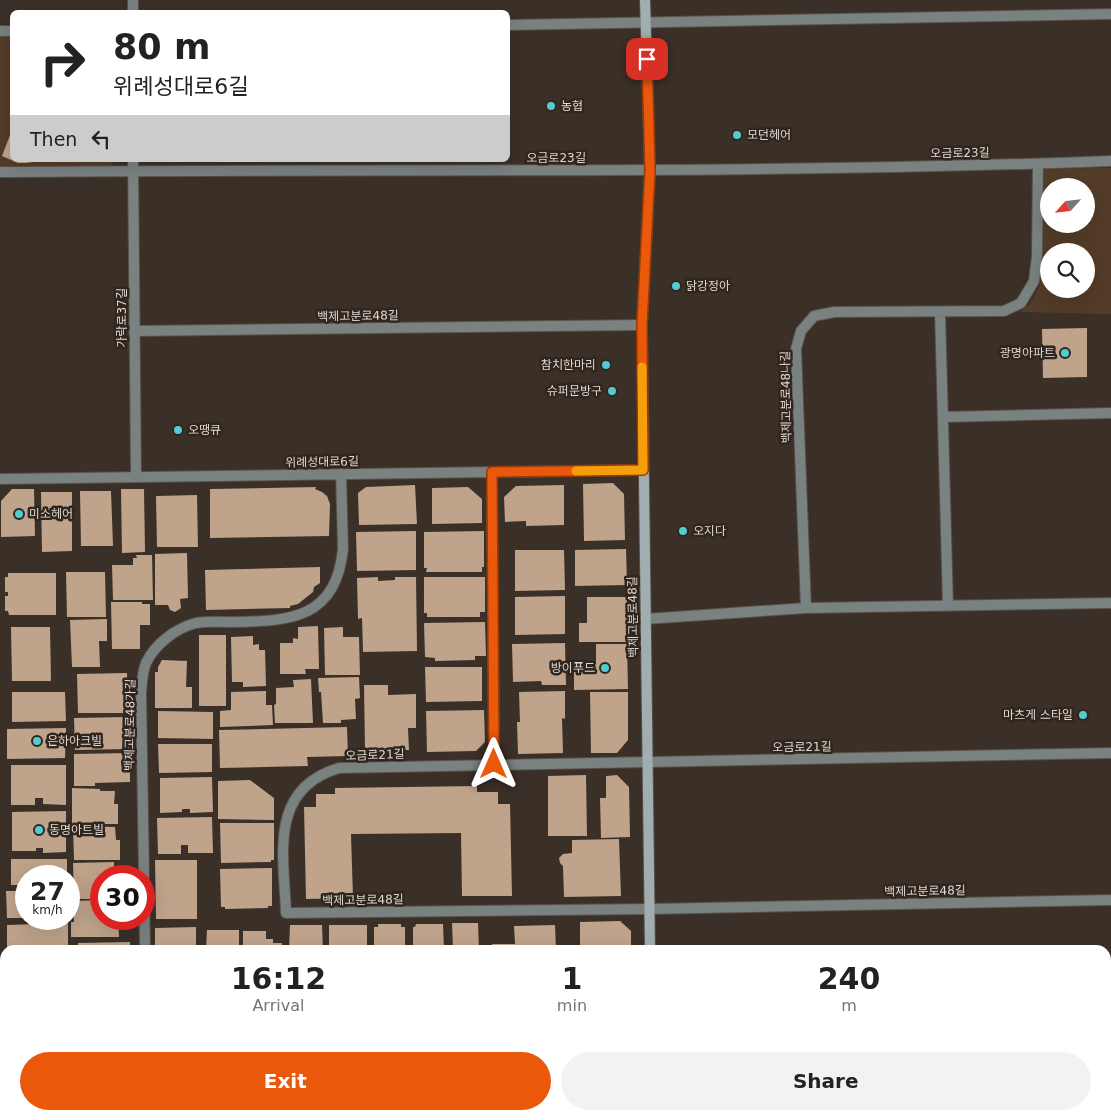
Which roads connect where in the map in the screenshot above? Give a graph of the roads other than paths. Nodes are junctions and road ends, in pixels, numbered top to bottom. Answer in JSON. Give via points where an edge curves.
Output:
{"nodes":[{"id":1,"x":645,"y":0,"type":"edge"},
{"id":2,"x":1111,"y":14,"type":"edge"},
{"id":3,"x":646,"y":22,"type":"junction"},
{"id":4,"x":510,"y":24,"type":"edge"},
{"id":5,"x":1111,"y":161,"type":"edge"},
{"id":6,"x":1038,"y":164,"type":"junction"},
{"id":7,"x":134,"y":165,"type":"edge"},
{"id":8,"x":650,"y":170,"type":"junction"},
{"id":9,"x":0,"y":172,"type":"edge"},
{"id":10,"x":940,"y":312,"type":"junction"},
{"id":11,"x":642,"y":324,"type":"junction"},
{"id":12,"x":134,"y":331,"type":"junction"},
{"id":13,"x":1111,"y":413,"type":"edge"},
{"id":14,"x":943,"y":417,"type":"junction"},
{"id":15,"x":643,"y":470,"type":"junction"},
{"id":16,"x":492,"y":472,"type":"junction"},
{"id":17,"x":341,"y":474,"type":"junction"},
{"id":18,"x":136,"y":476,"type":"junction"},
{"id":19,"x":0,"y":479,"type":"edge"},
{"id":20,"x":1111,"y":603,"type":"edge"},
{"id":21,"x":948,"y":606,"type":"junction"},
{"id":22,"x":806,"y":608,"type":"junction"},
{"id":23,"x":646,"y":619,"type":"junction"},
{"id":24,"x":1111,"y":753,"type":"edge"},
{"id":25,"x":649,"y":763,"type":"junction"},
{"id":26,"x":494,"y":764,"type":"junction"},
{"id":27,"x":144,"y":865,"type":"edge"},
{"id":28,"x":1111,"y":900,"type":"edge"},
{"id":29,"x":650,"y":909,"type":"junction"},
{"id":30,"x":286,"y":913,"type":"joint"},
{"id":31,"x":145,"y":930,"type":"edge"},
{"id":32,"x":145,"y":945,"type":"edge"},
{"id":33,"x":650,"y":945,"type":"edge"}],
"edges":[{"from":1,"to":3,"type":"street","name":"백제고분로48길"},
{"from":2,"to":3,"type":"street"},
{"from":3,"to":4,"type":"street"},
{"from":3,"to":8,"type":"street","name":"백제고분로48길"},
{"from":5,"to":6,"type":"street","name":"오금로23길"},
{"from":6,"to":8,"type":"street","name":"오금로23길"},
{"from":6,"to":10,"type":"street","name":"백제고분로48나길","via":[[1034,281],[1021,302],[1004,311]]},
{"from":7,"to":8,"type":"street","name":"오금로23길"},
{"from":7,"to":9,"type":"street","name":"오금로23길"},
{"from":7,"to":12,"type":"street","name":"가락로37길"},
{"from":8,"to":11,"type":"street","name":"백제고분로48길"},
{"from":10,"to":14,"type":"street"},
{"from":10,"to":22,"type":"street","name":"백제고분로48나길","via":[[834,312],[814,316],[801,331],[796,349]]},
{"from":11,"to":12,"type":"street","name":"백제고분로48길"},
{"from":11,"to":15,"type":"street","name":"백제고분로48길"},
{"from":12,"to":18,"type":"street","name":"가락로37길"},
{"from":13,"to":14,"type":"street"},
{"from":14,"to":21,"type":"street"},
{"from":15,"to":16,"type":"street","name":"위례성대로6길"},
{"from":15,"to":23,"type":"street","name":"백제고분로48길"},
{"from":16,"to":17,"type":"street","name":"위례성대로6길"},
{"from":16,"to":26,"type":"street"},
{"from":17,"to":18,"type":"street","name":"위례성대로6길"},
{"from":17,"to":27,"type":"street","name":"백제고분로48가길","via":[[342,561],[331,590],[320,602],[302,614],[286,619],[188,626],[170,635],[146,663],[141,693]]},
{"from":18,"to":19,"type":"street","name":"위례성대로6길"},
{"from":20,"to":21,"type":"street"},
{"from":21,"to":22,"type":"street"},
{"from":22,"to":23,"type":"street"},
{"from":23,"to":25,"type":"street","name":"백제고분로48길"},
{"from":24,"to":25,"type":"street","name":"오금로21길"},
{"from":25,"to":26,"type":"street","name":"오금로21길"},
{"from":25,"to":29,"type":"street","name":"백제고분로48길"},
{"from":26,"to":30,"type":"street","name":"오금로21길","via":[[339,768],[316,777],[298,793],[286,819]]},
{"from":28,"to":29,"type":"street","name":"백제고분로48길"},
{"from":29,"to":30,"type":"street","name":"백제고분로48길"},
{"from":29,"to":33,"type":"street","name":"백제고분로48길"},
{"from":31,"to":32,"type":"street"}]}
